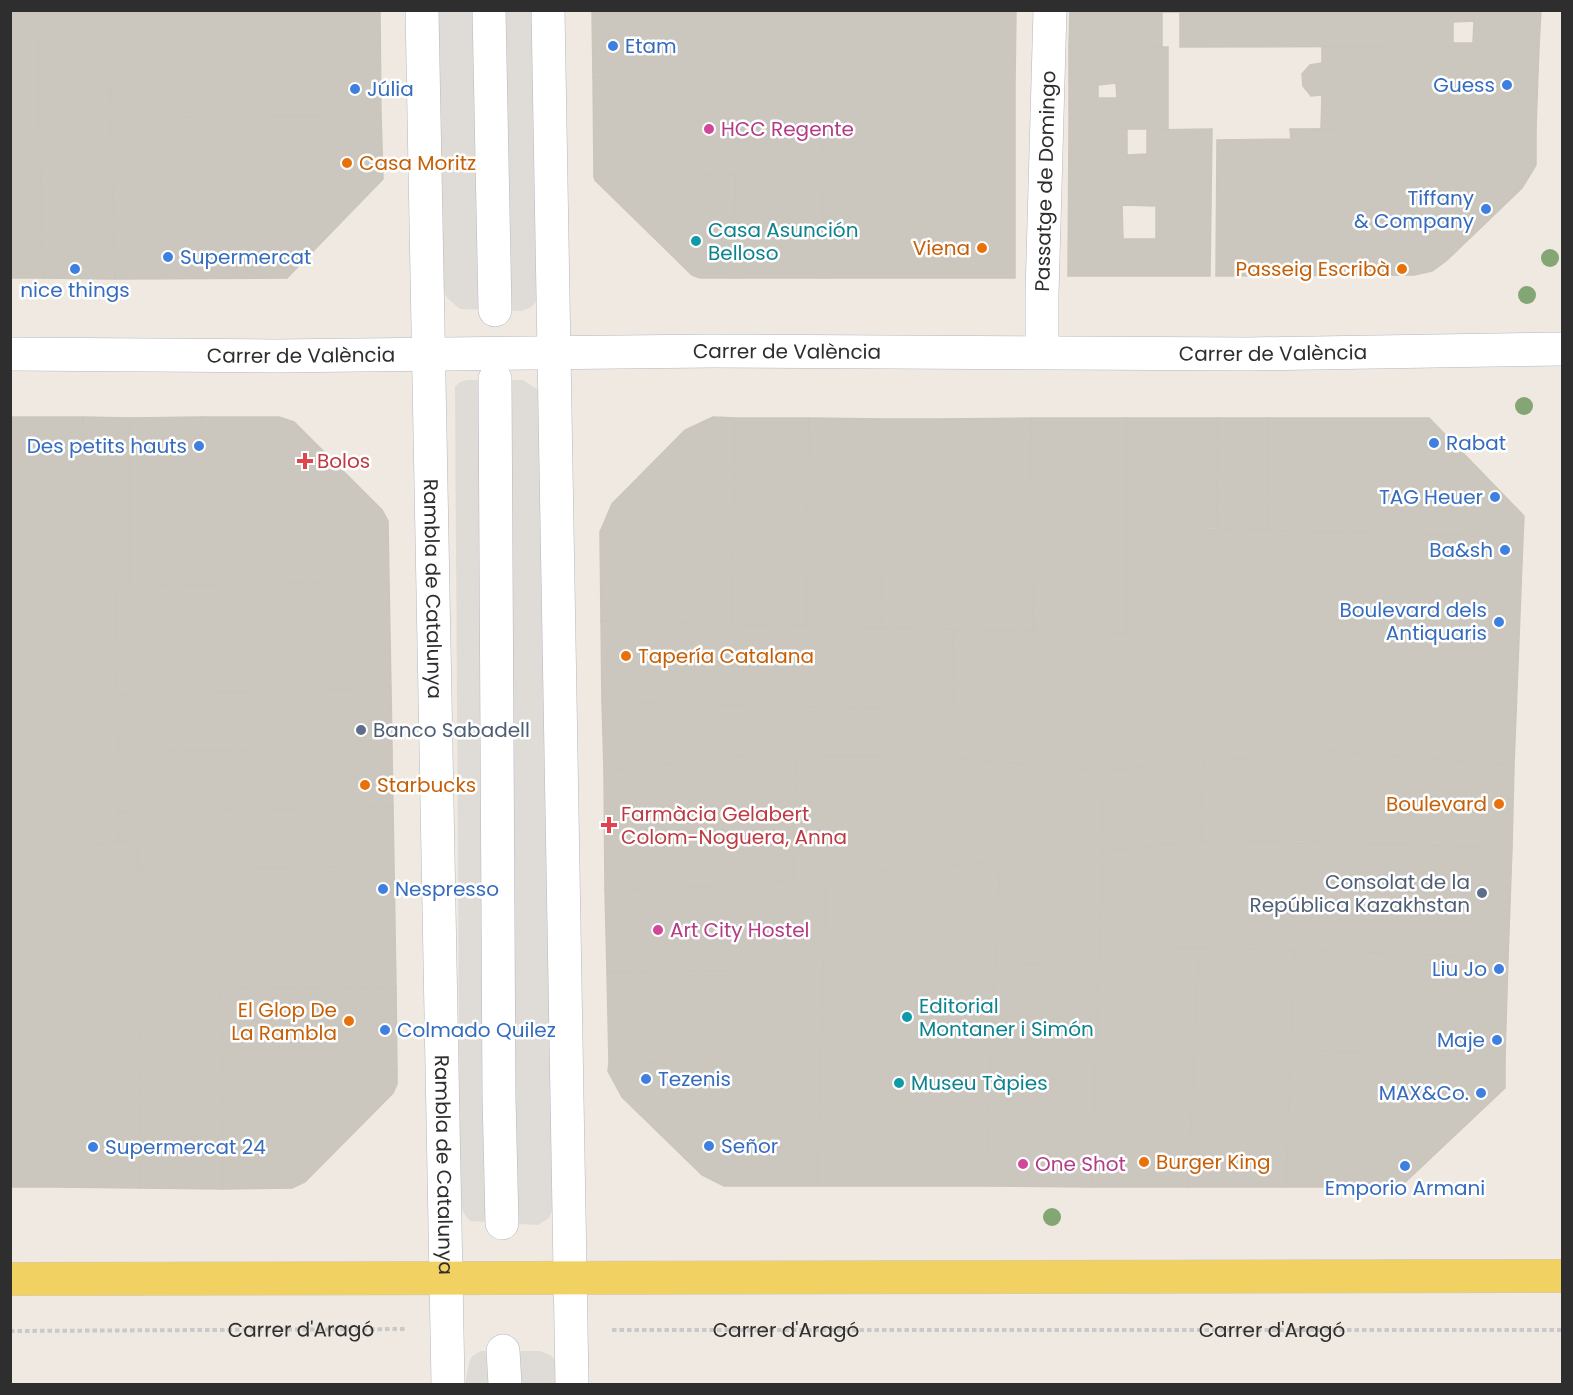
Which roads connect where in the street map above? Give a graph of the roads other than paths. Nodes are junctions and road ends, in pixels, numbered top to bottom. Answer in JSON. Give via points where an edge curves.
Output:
{"nodes":[{"id":1,"x":422,"y":10,"type":"edge"},
{"id":2,"x":489,"y":10,"type":"edge"},
{"id":3,"x":548,"y":10,"type":"edge"},
{"id":4,"x":1050,"y":10,"type":"edge"},
{"id":5,"x":495,"y":310,"type":"dead end"},
{"id":6,"x":1563,"y":349,"type":"edge"},
{"id":7,"x":1042,"y":352,"type":"junction"},
{"id":8,"x":428,"y":353,"type":"junction"},
{"id":9,"x":10,"y":354,"type":"edge"},
{"id":10,"x":554,"y":354,"type":"junction"},
{"id":11,"x":495,"y":379,"type":"dead end"},
{"id":12,"x":502,"y":1223,"type":"dead end"},
{"id":13,"x":1563,"y":1276,"type":"edge"},
{"id":14,"x":448,"y":1279,"type":"junction"},
{"id":15,"x":570,"y":1279,"type":"junction"},
{"id":16,"x":10,"y":1280,"type":"edge"},
{"id":17,"x":503,"y":1351,"type":"dead end"},
{"id":18,"x":448,"y":1384,"type":"edge"},
{"id":19,"x":505,"y":1384,"type":"edge"},
{"id":20,"x":572,"y":1384,"type":"edge"}],
"edges":[{"from":1,"to":8,"type":"street","name":"Rambla de Catalunya"},
{"from":2,"to":5,"type":"street"},
{"from":3,"to":10,"type":"street"},
{"from":4,"to":7,"type":"street","name":"Passatge de Domingo"},
{"from":6,"to":7,"type":"street","name":"Carrer de València","via":[[1248,354]]},
{"from":7,"to":10,"type":"street","name":"Carrer de València"},
{"from":8,"to":9,"type":"street","name":"Carrer de València"},
{"from":8,"to":10,"type":"street","name":"Carrer de València"},
{"from":8,"to":14,"type":"street","name":"Rambla de Catalunya"},
{"from":10,"to":15,"type":"street"},
{"from":11,"to":12,"type":"street"},
{"from":13,"to":15,"type":"main road"},
{"from":14,"to":15,"type":"main road"},
{"from":14,"to":16,"type":"main road"},
{"from":14,"to":18,"type":"street","name":"Rambla de Catalunya"},
{"from":15,"to":20,"type":"street"},
{"from":17,"to":19,"type":"street"}]}
